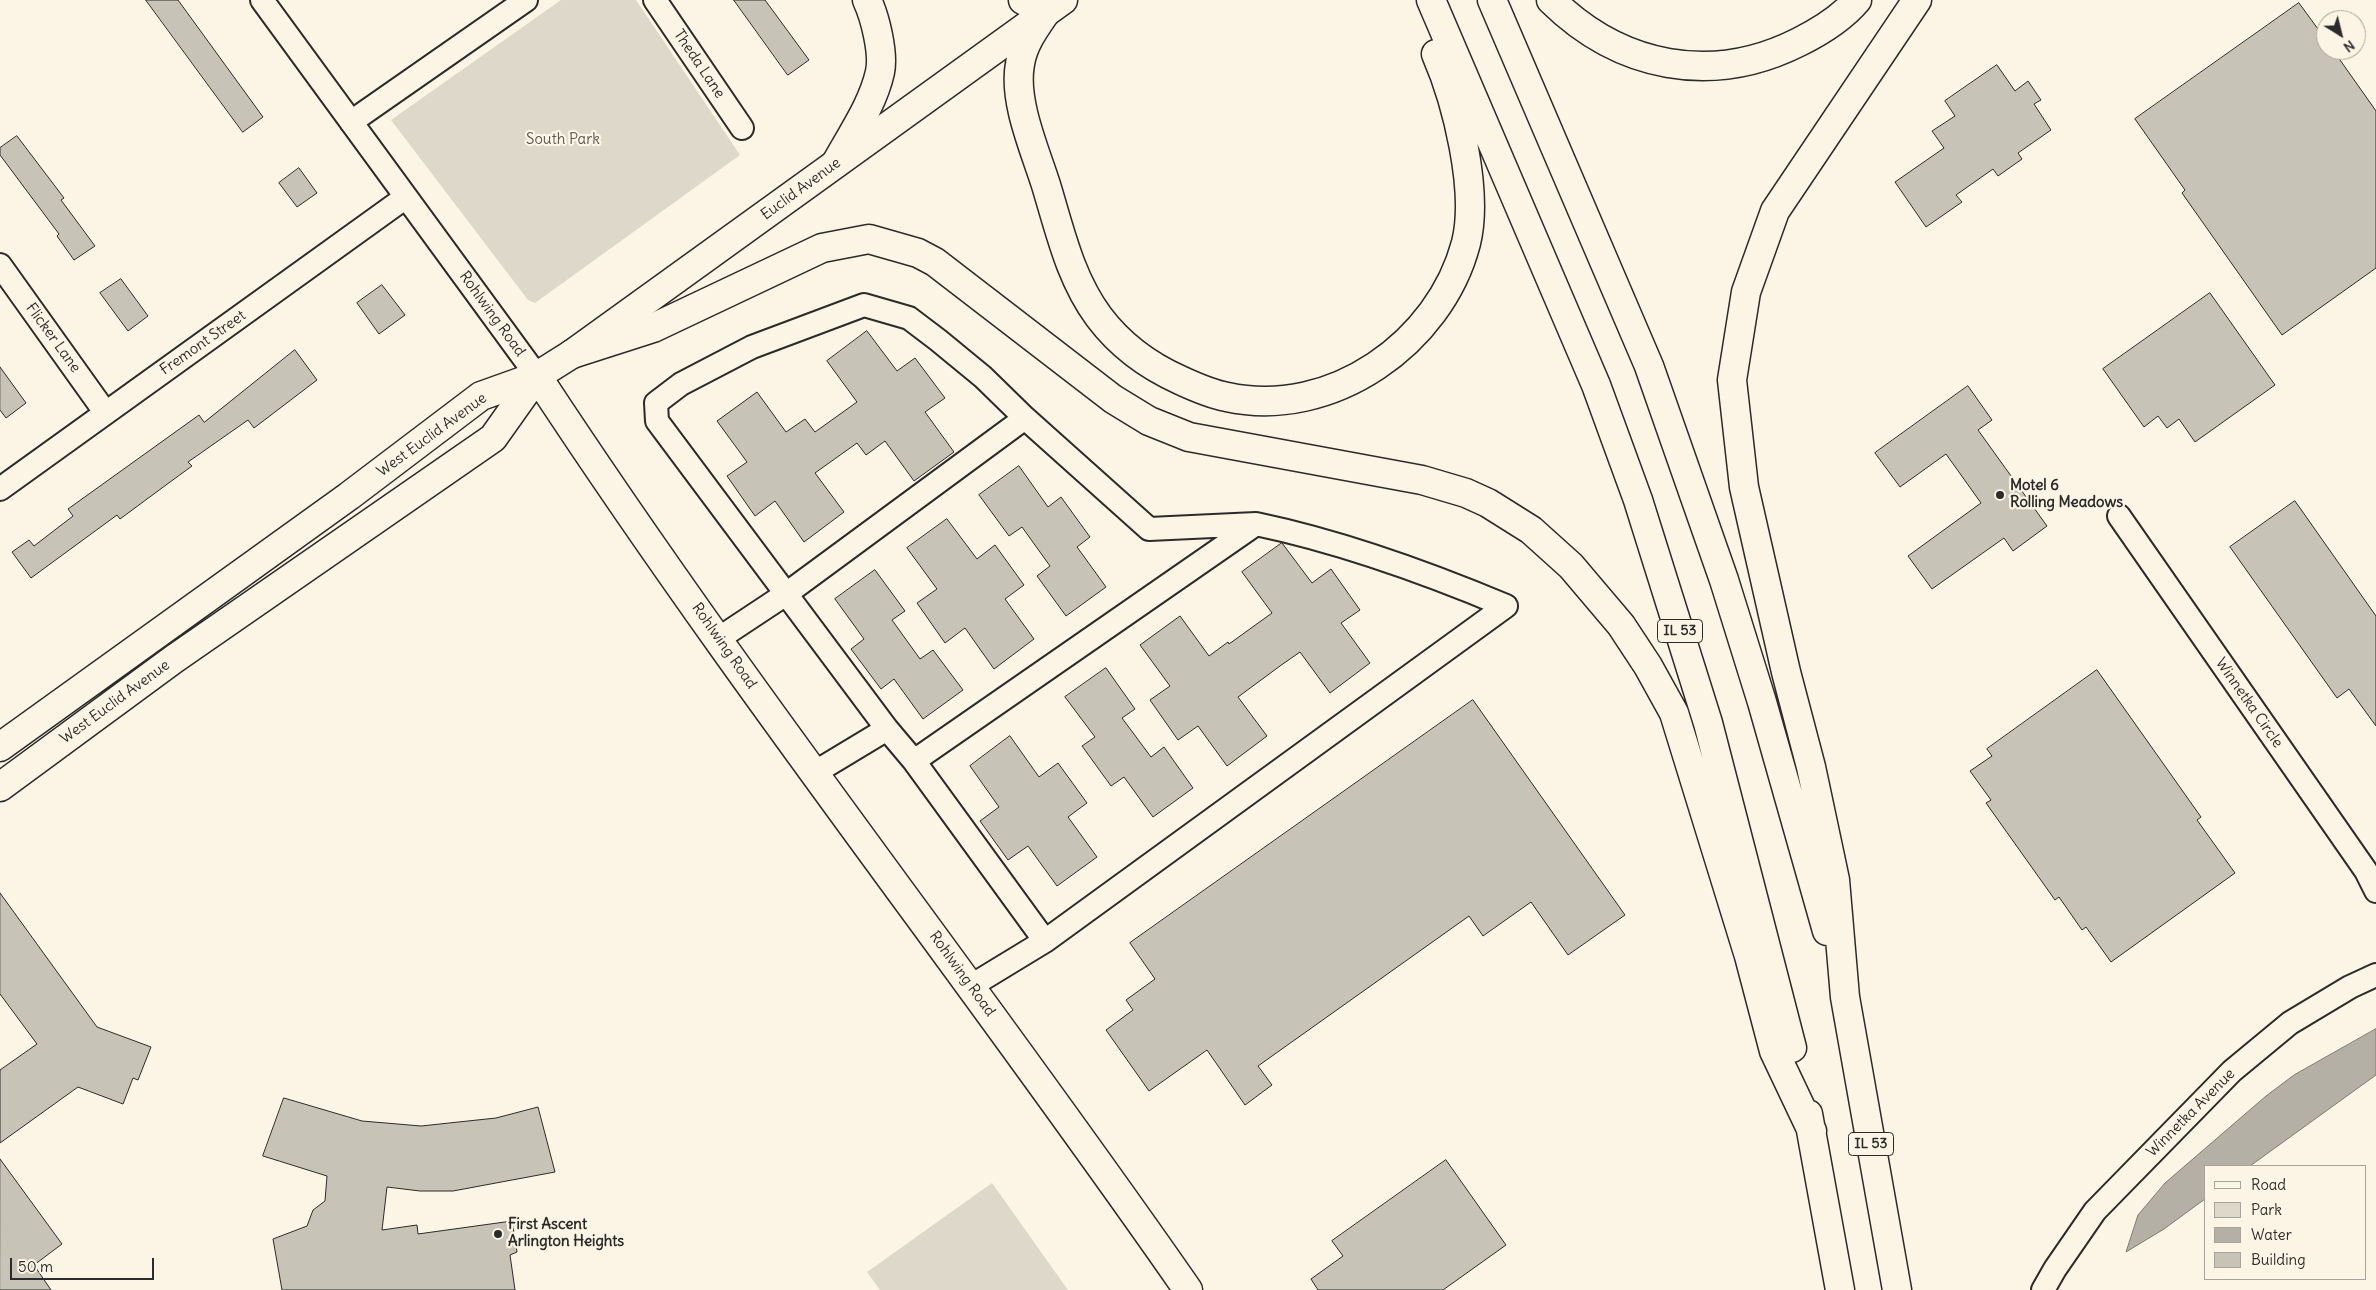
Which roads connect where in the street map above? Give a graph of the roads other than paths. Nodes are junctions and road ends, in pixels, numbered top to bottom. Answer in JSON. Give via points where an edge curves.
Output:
{"nodes":[{"id":1,"x":262,"y":0,"type":"edge"},
{"id":2,"x":526,"y":0,"type":"edge"},
{"id":3,"x":655,"y":0,"type":"edge"},
{"id":4,"x":867,"y":0,"type":"edge"},
{"id":5,"x":1412,"y":0,"type":"edge"},
{"id":6,"x":1431,"y":0,"type":"edge"},
{"id":7,"x":1492,"y":0,"type":"edge"},
{"id":8,"x":1551,"y":0,"type":"edge"},
{"id":9,"x":1857,"y":0,"type":"edge"},
{"id":10,"x":1917,"y":0,"type":"edge"},
{"id":11,"x":1044,"y":4,"type":"edge"},
{"id":12,"x":351,"y":122,"type":"junction"},
{"id":13,"x":742,"y":128,"type":"dead end"},
{"id":14,"x":836,"y":163,"type":"junction"},
{"id":15,"x":406,"y":197,"type":"junction"},
{"id":16,"x":0,"y":265,"type":"edge"},
{"id":17,"x":572,"y":354,"type":"junction"},
{"id":18,"x":538,"y":376,"type":"junction"},
{"id":19,"x":105,"y":412,"type":"junction"},
{"id":20,"x":1025,"y":418,"type":"junction"},
{"id":21,"x":0,"y":489,"type":"edge"},
{"id":22,"x":2119,"y":516,"type":"dead end"},
{"id":23,"x":1256,"y":524,"type":"junction"},
{"id":24,"x":786,"y":594,"type":"junction"},
{"id":25,"x":718,"y":639,"type":"junction"},
{"id":26,"x":887,"y":729,"type":"junction"},
{"id":27,"x":0,"y":747,"type":"edge"},
{"id":28,"x":914,"y":761,"type":"junction"},
{"id":29,"x":814,"y":773,"type":"junction"},
{"id":30,"x":0,"y":787,"type":"edge"},
{"id":31,"x":2376,"y":891,"type":"edge"},
{"id":32,"x":1045,"y":941,"type":"junction"},
{"id":33,"x":2376,"y":975,"type":"edge"},
{"id":34,"x":971,"y":986,"type":"junction"},
{"id":35,"x":1846,"y":997,"type":"junction"},
{"id":36,"x":1812,"y":1131,"type":"junction"},
{"id":37,"x":1188,"y":1290,"type":"edge"},
{"id":38,"x":1840,"y":1290,"type":"edge"},
{"id":39,"x":1897,"y":1290,"type":"edge"},
{"id":40,"x":2043,"y":1290,"type":"edge"}],
"edges":[{"from":1,"to":12,"type":"street","name":"Rohlwing Road"},
{"from":2,"to":12,"type":"street"},
{"from":3,"to":13,"type":"street","name":"Theda Lane"},
{"from":4,"to":14,"type":"main road","via":[[878,38],[880,70],[872,98]]},
{"from":5,"to":11,"type":"main road","via":[[1444,73],[1466,156],[1470,202],[1467,240],[1458,270],[1440,303],[1421,328],[1380,364],[1350,382],[1322,391],[1261,401],[1228,398],[1162,372],[1136,355],[1110,331],[1087,300],[1069,261],[1020,97],[1020,65]]},
{"from":6,"to":36,"type":"main road","number":"IL 53","via":[[1596,385],[1638,500],[1708,723]]},
{"from":7,"to":35,"type":"main road","number":"IL 53","via":[[1650,366],[1759,692]]},
{"from":8,"to":9,"type":"main road","via":[[1582,27],[1625,52],[1660,62],[1720,66],[1782,50],[1817,32]]},
{"from":10,"to":35,"type":"main road","via":[[1775,211],[1746,292],[1732,380],[1744,487],[1835,880]]},
{"from":11,"to":14,"type":"main road","name":"Euclid Avenue"},
{"from":12,"to":15,"type":"street","name":"Rohlwing Road"},
{"from":14,"to":17,"type":"main road","name":"Euclid Avenue"},
{"from":15,"to":18,"type":"street","name":"Rohlwing Road"},
{"from":15,"to":19,"type":"street","name":"Fremont Street"},
{"from":16,"to":19,"type":"street","name":"Flicker Lane"},
{"from":17,"to":18,"type":"main road","name":"Euclid Avenue"},
{"from":17,"to":36,"type":"main road","via":[[653,328],[822,248],[869,239],[918,253],[935,262],[1113,399],[1165,429],[1214,443],[1422,480],[1466,493],[1506,514],[1552,548],[1595,593],[1621,626],[1674,713],[1750,956],[1774,1051]]},
{"from":18,"to":25,"type":"main road","name":"Rohlwing Road"},
{"from":18,"to":27,"type":"main road","name":"West Euclid Avenue","via":[[481,396]]},
{"from":18,"to":30,"type":"main road","name":"West Euclid Avenue","via":[[493,438],[174,659]]},
{"from":19,"to":21,"type":"street","name":"Fremont Street"},
{"from":20,"to":23,"type":"street","via":[[1149,528]]},
{"from":20,"to":24,"type":"street"},
{"from":20,"to":24,"type":"street","via":[[983,377],[909,318],[864,305],[752,347],[681,384],[656,403],[657,421]]},
{"from":22,"to":31,"type":"street","name":"Winnetka Circle","via":[[2366,871]]},
{"from":23,"to":28,"type":"street"},
{"from":23,"to":32,"type":"street","via":[[1307,534],[1348,547],[1445,580],[1506,606]]},
{"from":24,"to":25,"type":"street"},
{"from":24,"to":26,"type":"street"},
{"from":25,"to":29,"type":"main road","name":"Rohlwing Road"},
{"from":26,"to":28,"type":"street"},
{"from":26,"to":29,"type":"street"},
{"from":28,"to":32,"type":"street"},
{"from":29,"to":34,"type":"main road","name":"Rohlwing Road"},
{"from":32,"to":34,"type":"street"},
{"from":33,"to":40,"type":"street","name":"Winnetka Avenue","via":[[2290,1023],[2232,1070],[2095,1211]]},
{"from":34,"to":37,"type":"main road","name":"Rohlwing Road"},
{"from":35,"to":39,"type":"main road","number":"IL 53"},
{"from":36,"to":38,"type":"main road","number":"IL 53"}]}
